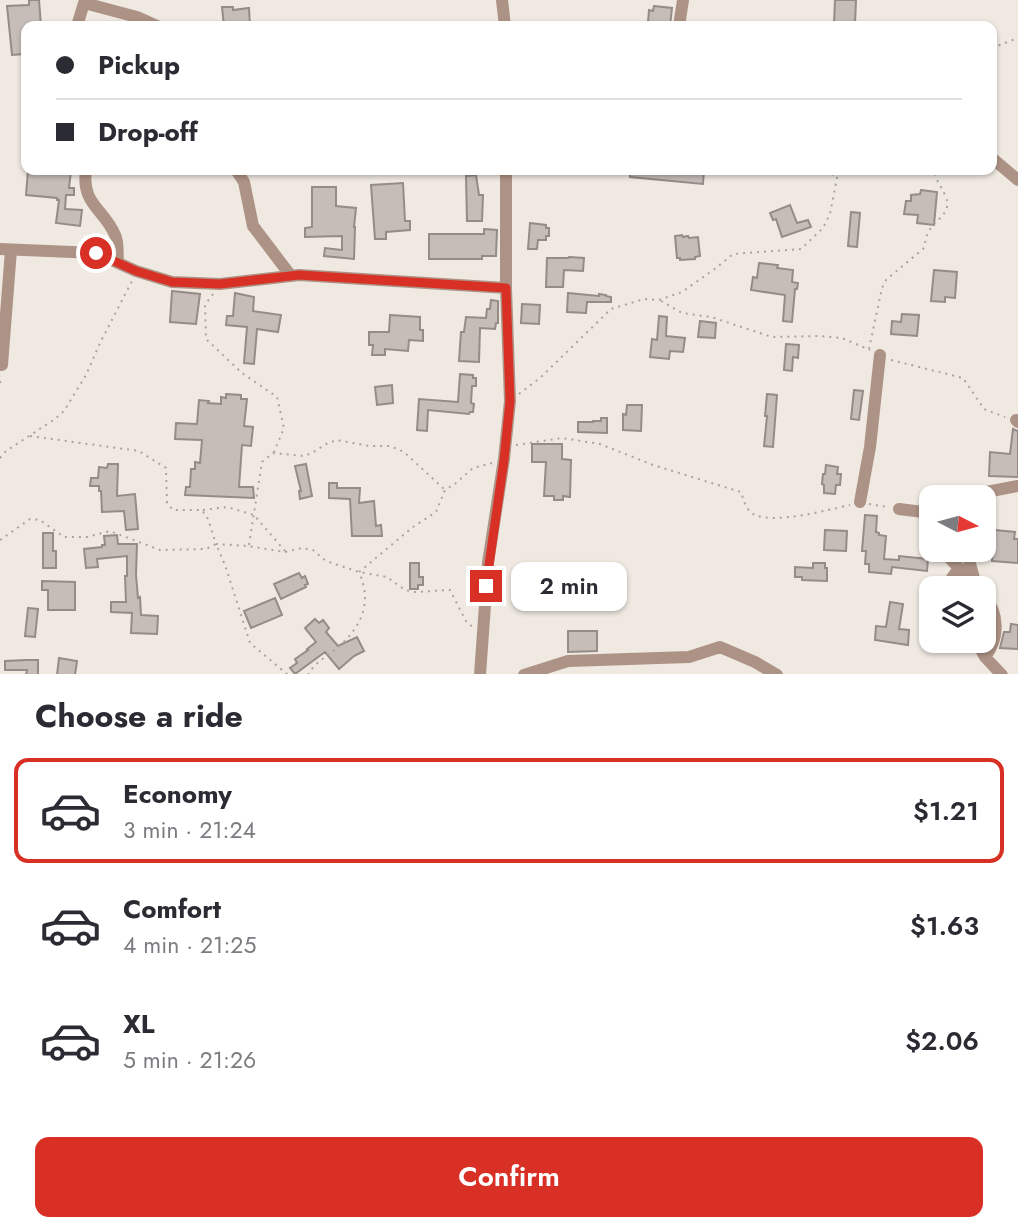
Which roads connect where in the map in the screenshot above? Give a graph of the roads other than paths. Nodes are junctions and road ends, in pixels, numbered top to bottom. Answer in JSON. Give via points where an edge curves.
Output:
{"nodes":[{"id":1,"x":502,"y":0,"type":"edge"},
{"id":2,"x":683,"y":0,"type":"edge"},
{"id":3,"x":79,"y":21,"type":"edge"},
{"id":4,"x":144,"y":21,"type":"edge"},
{"id":5,"x":504,"y":21,"type":"edge"},
{"id":6,"x":680,"y":21,"type":"edge"},
{"id":7,"x":997,"y":162,"type":"edge"},
{"id":8,"x":86,"y":175,"type":"edge"},
{"id":9,"x":239,"y":175,"type":"edge"},
{"id":10,"x":506,"y":175,"type":"edge"},
{"id":11,"x":1018,"y":180,"type":"edge"},
{"id":12,"x":5,"y":249,"type":"edge"},
{"id":13,"x":118,"y":263,"type":"junction"},
{"id":14,"x":291,"y":276,"type":"junction"},
{"id":15,"x":506,"y":288,"type":"junction"},
{"id":16,"x":880,"y":355,"type":"road end"},
{"id":17,"x":2,"y":365,"type":"dead end"},
{"id":18,"x":1018,"y":486,"type":"edge"},
{"id":19,"x":996,"y":491,"type":"edge"},
{"id":20,"x":860,"y":502,"type":"road end"},
{"id":21,"x":899,"y":509,"type":"road end"},
{"id":22,"x":919,"y":512,"type":"edge"},
{"id":23,"x":953,"y":562,"type":"edge"},
{"id":24,"x":959,"y":568,"type":"junction"},
{"id":25,"x":953,"y":576,"type":"edge"},
{"id":26,"x":966,"y":576,"type":"edge"},
{"id":27,"x":983,"y":653,"type":"edge"},
{"id":28,"x":988,"y":653,"type":"edge"},
{"id":29,"x":985,"y":657,"type":"junction"},
{"id":30,"x":480,"y":674,"type":"edge"},
{"id":31,"x":524,"y":674,"type":"edge"},
{"id":32,"x":777,"y":674,"type":"edge"},
{"id":33,"x":1002,"y":674,"type":"edge"}],
"edges":[{"from":1,"to":5,"type":"street"},
{"from":2,"to":6,"type":"street"},
{"from":3,"to":4,"type":"street","via":[[84,3]]},
{"from":7,"to":11,"type":"street"},
{"from":8,"to":13,"type":"street","via":[[91,202],[117,239]]},
{"from":9,"to":14,"type":"street","via":[[253,226]]},
{"from":10,"to":15,"type":"street"},
{"from":12,"to":13,"type":"street","via":[[96,253]]},
{"from":12,"to":17,"type":"street"},
{"from":13,"to":14,"type":"street","via":[[172,282],[220,284]]},
{"from":14,"to":15,"type":"street"},
{"from":15,"to":30,"type":"street","via":[[510,401],[488,563]]},
{"from":16,"to":20,"type":"street"},
{"from":18,"to":19,"type":"street"},
{"from":21,"to":22,"type":"street"},
{"from":23,"to":24,"type":"street"},
{"from":24,"to":25,"type":"street"},
{"from":24,"to":26,"type":"street"},
{"from":27,"to":29,"type":"street"},
{"from":28,"to":29,"type":"street"},
{"from":29,"to":33,"type":"street"},
{"from":31,"to":32,"type":"street","via":[[568,661],[689,657],[720,647]]}]}
